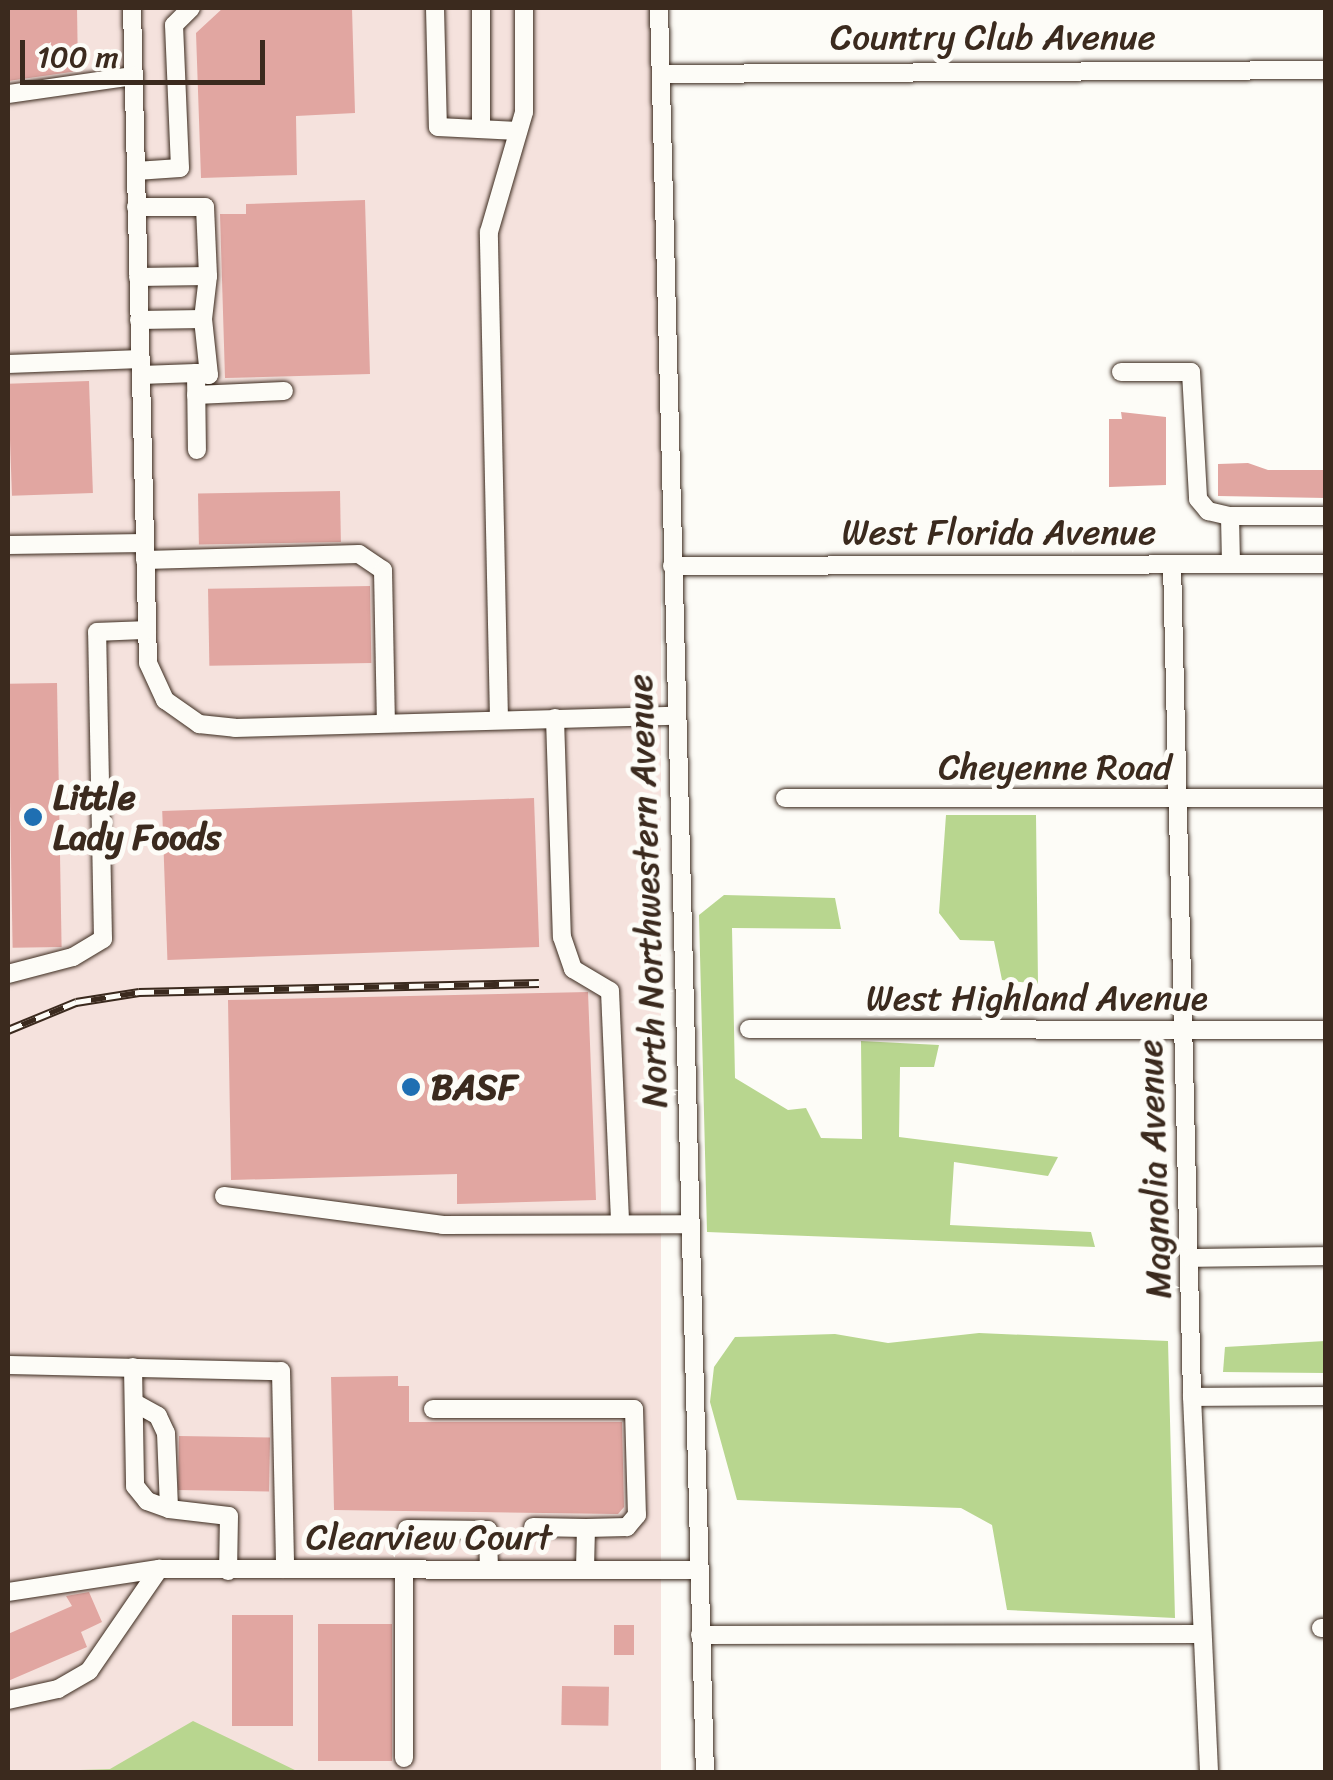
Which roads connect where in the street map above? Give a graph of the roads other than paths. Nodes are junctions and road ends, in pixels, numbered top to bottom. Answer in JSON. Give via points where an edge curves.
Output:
{"nodes":[{"id":1,"x":132,"y":8,"type":"edge"},
{"id":2,"x":191,"y":8,"type":"edge"},
{"id":3,"x":434,"y":8,"type":"edge"},
{"id":4,"x":482,"y":8,"type":"edge"},
{"id":5,"x":524,"y":8,"type":"edge"},
{"id":6,"x":658,"y":8,"type":"edge"},
{"id":7,"x":1326,"y":70,"type":"edge"},
{"id":8,"x":661,"y":74,"type":"junction"},
{"id":9,"x":134,"y":76,"type":"junction"},
{"id":10,"x":8,"y":94,"type":"edge"},
{"id":11,"x":481,"y":127,"type":"junction"},
{"id":12,"x":518,"y":131,"type":"junction"},
{"id":13,"x":136,"y":171,"type":"junction"},
{"id":14,"x":136,"y":206,"type":"junction"},
{"id":15,"x":208,"y":276,"type":"junction"},
{"id":16,"x":138,"y":277,"type":"junction"},
{"id":17,"x":203,"y":319,"type":"junction"},
{"id":18,"x":139,"y":320,"type":"junction"},
{"id":19,"x":8,"y":364,"type":"edge"},
{"id":20,"x":141,"y":367,"type":"junction"},
{"id":21,"x":1121,"y":372,"type":"dead end"},
{"id":22,"x":196,"y":373,"type":"junction"},
{"id":23,"x":284,"y":392,"type":"dead end"},
{"id":24,"x":196,"y":394,"type":"junction"},
{"id":25,"x":197,"y":450,"type":"dead end"},
{"id":26,"x":1230,"y":516,"type":"junction"},
{"id":27,"x":1326,"y":516,"type":"edge"},
{"id":28,"x":8,"y":546,"type":"edge"},
{"id":29,"x":145,"y":552,"type":"junction"},
{"id":30,"x":1172,"y":564,"type":"junction"},
{"id":31,"x":1231,"y":564,"type":"junction"},
{"id":32,"x":1326,"y":564,"type":"edge"},
{"id":33,"x":672,"y":566,"type":"junction"},
{"id":34,"x":147,"y":630,"type":"junction"},
{"id":35,"x":674,"y":716,"type":"junction"},
{"id":36,"x":556,"y":718,"type":"junction"},
{"id":37,"x":499,"y":720,"type":"junction"},
{"id":38,"x":386,"y":722,"type":"junction"},
{"id":39,"x":785,"y":798,"type":"dead end"},
{"id":40,"x":1326,"y":798,"type":"edge"},
{"id":41,"x":1176,"y":800,"type":"junction"},
{"id":42,"x":8,"y":974,"type":"edge"},
{"id":43,"x":748,"y":1029,"type":"dead end"},
{"id":44,"x":1182,"y":1030,"type":"junction"},
{"id":45,"x":1326,"y":1030,"type":"edge"},
{"id":46,"x":224,"y":1196,"type":"dead end"},
{"id":47,"x":620,"y":1224,"type":"junction"},
{"id":48,"x":689,"y":1224,"type":"junction"},
{"id":49,"x":1326,"y":1256,"type":"edge"},
{"id":50,"x":1189,"y":1258,"type":"junction"},
{"id":51,"x":8,"y":1365,"type":"edge"},
{"id":52,"x":133,"y":1368,"type":"junction"},
{"id":53,"x":1326,"y":1396,"type":"edge"},
{"id":54,"x":1192,"y":1397,"type":"junction"},
{"id":55,"x":135,"y":1403,"type":"junction"},
{"id":56,"x":433,"y":1409,"type":"dead end"},
{"id":57,"x":169,"y":1509,"type":"junction"},
{"id":58,"x":534,"y":1527,"type":"dead end"},
{"id":59,"x":586,"y":1528,"type":"junction"},
{"id":60,"x":407,"y":1529,"type":"dead end"},
{"id":61,"x":159,"y":1569,"type":"junction"},
{"id":62,"x":284,"y":1569,"type":"junction"},
{"id":63,"x":404,"y":1570,"type":"junction"},
{"id":64,"x":489,"y":1570,"type":"junction"},
{"id":65,"x":585,"y":1570,"type":"junction"},
{"id":66,"x":698,"y":1570,"type":"junction"},
{"id":67,"x":228,"y":1571,"type":"junction"},
{"id":68,"x":8,"y":1592,"type":"edge"},
{"id":69,"x":1200,"y":1634,"type":"junction"},
{"id":70,"x":700,"y":1636,"type":"junction"},
{"id":71,"x":8,"y":1700,"type":"edge"},
{"id":72,"x":404,"y":1758,"type":"dead end"},
{"id":73,"x":705,"y":1772,"type":"edge"},
{"id":74,"x":1209,"y":1772,"type":"edge"}],
"edges":[{"from":1,"to":9,"type":"street"},
{"from":2,"to":13,"type":"street","via":[[174,25],[180,168]]},
{"from":3,"to":11,"type":"street","via":[[438,127]]},
{"from":4,"to":11,"type":"street"},
{"from":5,"to":12,"type":"street"},
{"from":6,"to":8,"type":"street","name":"North Northwestern Avenue"},
{"from":7,"to":8,"type":"street","name":"Country Club Avenue"},
{"from":8,"to":33,"type":"street","name":"North Northwestern Avenue"},
{"from":9,"to":10,"type":"street"},
{"from":9,"to":13,"type":"street"},
{"from":11,"to":12,"type":"street"},
{"from":12,"to":37,"type":"street","via":[[489,232]]},
{"from":13,"to":14,"type":"street"},
{"from":14,"to":15,"type":"street","via":[[205,207]]},
{"from":14,"to":16,"type":"street"},
{"from":15,"to":16,"type":"street"},
{"from":15,"to":17,"type":"street"},
{"from":16,"to":18,"type":"street"},
{"from":17,"to":18,"type":"street"},
{"from":17,"to":22,"type":"street","via":[[208,375]]},
{"from":18,"to":20,"type":"street"},
{"from":19,"to":20,"type":"street"},
{"from":20,"to":22,"type":"street"},
{"from":20,"to":29,"type":"street"},
{"from":21,"to":26,"type":"street","via":[[1191,372],[1198,499],[1208,511]]},
{"from":22,"to":24,"type":"street"},
{"from":23,"to":24,"type":"street"},
{"from":24,"to":25,"type":"street"},
{"from":26,"to":27,"type":"street"},
{"from":26,"to":31,"type":"street"},
{"from":28,"to":29,"type":"street"},
{"from":29,"to":34,"type":"street"},
{"from":29,"to":38,"type":"street","via":[[359,554],[383,570]]},
{"from":30,"to":31,"type":"street","name":"West Florida Avenue"},
{"from":30,"to":33,"type":"street","name":"West Florida Avenue"},
{"from":30,"to":41,"type":"street","name":"Magnolia Avenue"},
{"from":31,"to":32,"type":"street","name":"West Florida Avenue"},
{"from":33,"to":35,"type":"street","name":"North Northwestern Avenue"},
{"from":34,"to":38,"type":"street","via":[[158,690],[199,724]]},
{"from":34,"to":42,"type":"street","via":[[96,632],[103,939],[74,957]]},
{"from":35,"to":36,"type":"street"},
{"from":35,"to":48,"type":"street","name":"North Northwestern Avenue"},
{"from":36,"to":37,"type":"street"},
{"from":36,"to":47,"type":"street","via":[[562,937],[573,969],[610,990]]},
{"from":37,"to":38,"type":"street"},
{"from":39,"to":41,"type":"street","name":"Cheyenne Road"},
{"from":40,"to":41,"type":"street","name":"Cheyenne Road"},
{"from":41,"to":44,"type":"street","name":"Magnolia Avenue"},
{"from":43,"to":44,"type":"street","name":"West Highland Avenue"},
{"from":44,"to":45,"type":"street","name":"West Highland Avenue"},
{"from":44,"to":50,"type":"street","name":"Magnolia Avenue"},
{"from":46,"to":47,"type":"street","via":[[443,1224]]},
{"from":47,"to":48,"type":"street"},
{"from":48,"to":66,"type":"street","name":"North Northwestern Avenue"},
{"from":49,"to":50,"type":"street"},
{"from":50,"to":54,"type":"street","name":"Magnolia Avenue"},
{"from":51,"to":52,"type":"street"},
{"from":52,"to":55,"type":"street"},
{"from":52,"to":62,"type":"street","via":[[281,1371]]},
{"from":53,"to":54,"type":"street"},
{"from":54,"to":69,"type":"street","name":"Magnolia Avenue"},
{"from":55,"to":57,"type":"street","via":[[158,1416],[166,1433]]},
{"from":55,"to":57,"type":"street","via":[[135,1486],[147,1501]]},
{"from":56,"to":59,"type":"street","via":[[634,1409],[637,1515],[627,1527]]},
{"from":57,"to":67,"type":"street","via":[[230,1516]]},
{"from":58,"to":59,"type":"street"},
{"from":59,"to":65,"type":"street"},
{"from":60,"to":64,"type":"street","via":[[488,1530]]},
{"from":61,"to":67,"type":"street","name":"Clearview Court"},
{"from":61,"to":68,"type":"street","name":"Clearview Court"},
{"from":61,"to":71,"type":"street","via":[[89,1671],[58,1689]]},
{"from":62,"to":63,"type":"street","name":"Clearview Court"},
{"from":62,"to":67,"type":"street","name":"Clearview Court"},
{"from":63,"to":64,"type":"street","name":"Clearview Court"},
{"from":63,"to":72,"type":"street"},
{"from":64,"to":65,"type":"street","name":"Clearview Court"},
{"from":65,"to":66,"type":"street","name":"Clearview Court"},
{"from":66,"to":70,"type":"street","name":"North Northwestern Avenue"},
{"from":69,"to":70,"type":"street"},
{"from":69,"to":74,"type":"street","name":"Magnolia Avenue"},
{"from":70,"to":73,"type":"street","name":"North Northwestern Avenue"}]}
